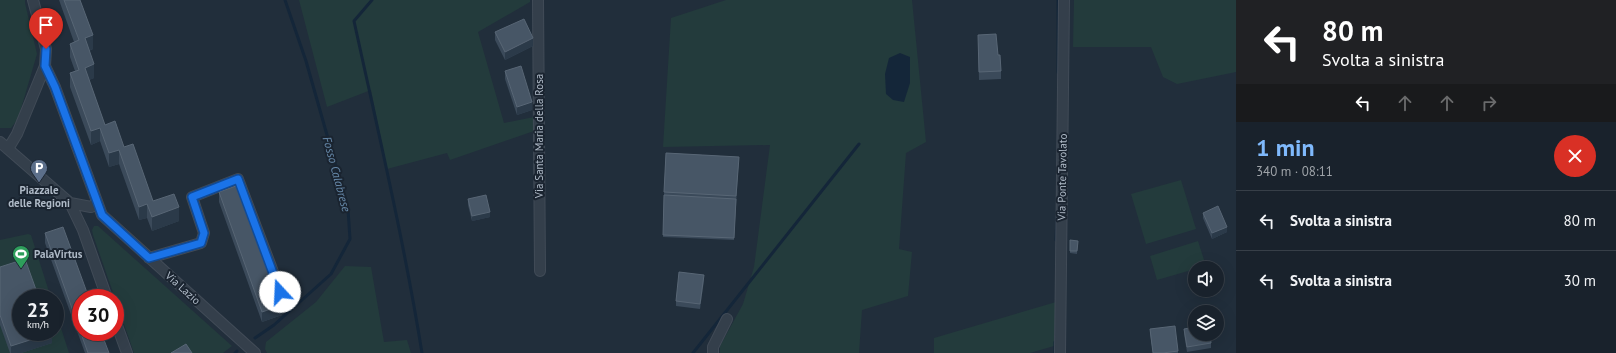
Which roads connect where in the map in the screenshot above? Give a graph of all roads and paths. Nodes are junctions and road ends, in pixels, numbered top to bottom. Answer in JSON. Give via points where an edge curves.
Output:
{"nodes":[{"id":1,"x":33,"y":0,"type":"edge"},
{"id":2,"x":538,"y":0,"type":"edge"},
{"id":3,"x":1064,"y":0,"type":"edge"},
{"id":4,"x":45,"y":66,"type":"junction"},
{"id":5,"x":0,"y":142,"type":"edge"},
{"id":6,"x":8,"y":150,"type":"junction"},
{"id":7,"x":94,"y":205,"type":"junction"},
{"id":8,"x":72,"y":207,"type":"junction"},
{"id":9,"x":149,"y":258,"type":"junction"},
{"id":10,"x":540,"y":271,"type":"dead end"},
{"id":11,"x":104,"y":289,"type":"edge"},
{"id":12,"x":280,"y":292,"type":"dead end"},
{"id":13,"x":728,"y":319,"type":"dead end"},
{"id":14,"x":122,"y":341,"type":"edge"},
{"id":15,"x":126,"y":353,"type":"edge"},
{"id":16,"x":255,"y":353,"type":"edge"},
{"id":17,"x":713,"y":353,"type":"edge"},
{"id":18,"x":1060,"y":353,"type":"edge"}],
"edges":[{"from":1,"to":4,"type":"street","name":"Via Lazio","via":[[46,49]]},
{"from":2,"to":10,"type":"street","name":"Via Santa Maria della Rosa"},
{"from":3,"to":18,"type":"street","name":"Via Ponte Tavolato"},
{"from":4,"to":6,"type":"street"},
{"from":4,"to":7,"type":"street","name":"Via Lazio","via":[[55,87]]},
{"from":5,"to":6,"type":"street"},
{"from":6,"to":8,"type":"street"},
{"from":7,"to":8,"type":"street"},
{"from":7,"to":9,"type":"street","name":"Via Lazio"},
{"from":8,"to":11,"type":"street"},
{"from":9,"to":12,"type":"street","via":[[201,243],[204,233],[192,197],[238,179]]},
{"from":9,"to":16,"type":"street","name":"Via Lazio"},
{"from":13,"to":17,"type":"street","via":[[713,347]]},
{"from":14,"to":15,"type":"street"}]}
